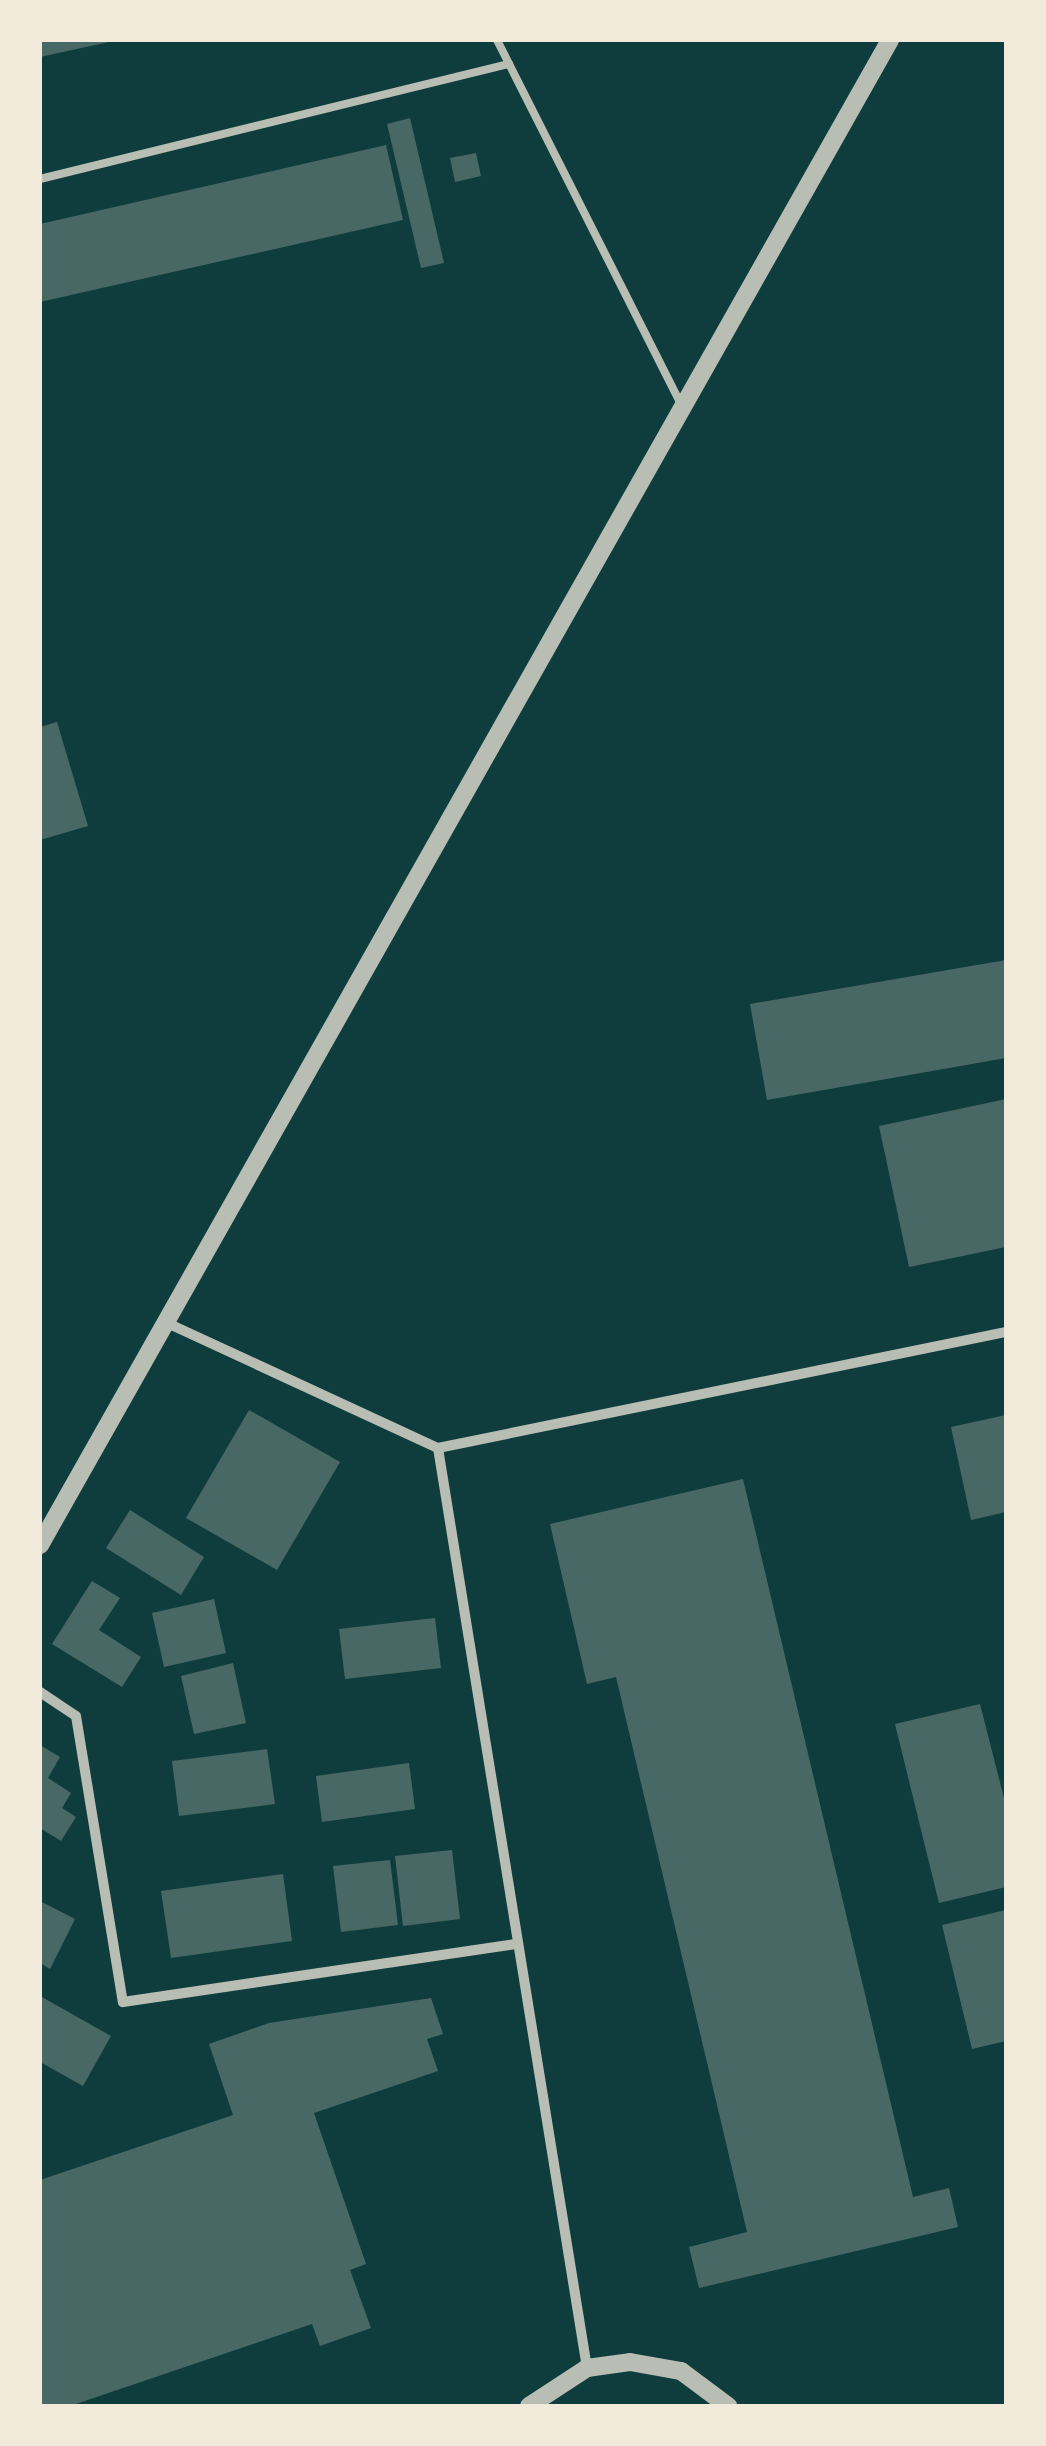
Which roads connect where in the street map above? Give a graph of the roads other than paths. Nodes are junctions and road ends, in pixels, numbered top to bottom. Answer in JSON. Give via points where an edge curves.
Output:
{"nodes":[{"id":1,"x":497,"y":40,"type":"edge"},
{"id":2,"x":890,"y":40,"type":"edge"},
{"id":3,"x":508,"y":64,"type":"junction"},
{"id":4,"x":40,"y":179,"type":"edge"},
{"id":5,"x":684,"y":410,"type":"junction"},
{"id":6,"x":164,"y":1322,"type":"junction"},
{"id":7,"x":1006,"y":1332,"type":"edge"},
{"id":8,"x":438,"y":1448,"type":"junction"},
{"id":9,"x":40,"y":1545,"type":"edge"},
{"id":10,"x":40,"y":1692,"type":"edge"},
{"id":11,"x":518,"y":1944,"type":"junction"},
{"id":12,"x":586,"y":2368,"type":"junction"},
{"id":13,"x":530,"y":2406,"type":"edge"},
{"id":14,"x":728,"y":2406,"type":"edge"}],
"edges":[{"from":1,"to":3,"type":"lane"},
{"from":2,"to":5,"type":"street"},
{"from":3,"to":4,"type":"lane"},
{"from":3,"to":5,"type":"lane"},
{"from":5,"to":6,"type":"street"},
{"from":6,"to":8,"type":"street"},
{"from":6,"to":9,"type":"street"},
{"from":7,"to":8,"type":"street"},
{"from":8,"to":11,"type":"street"},
{"from":10,"to":11,"type":"street","via":[[76,1716],[123,2002]]},
{"from":11,"to":12,"type":"street"},
{"from":12,"to":13,"type":"street"},
{"from":12,"to":14,"type":"street","via":[[630,2362],[681,2371]]}]}
